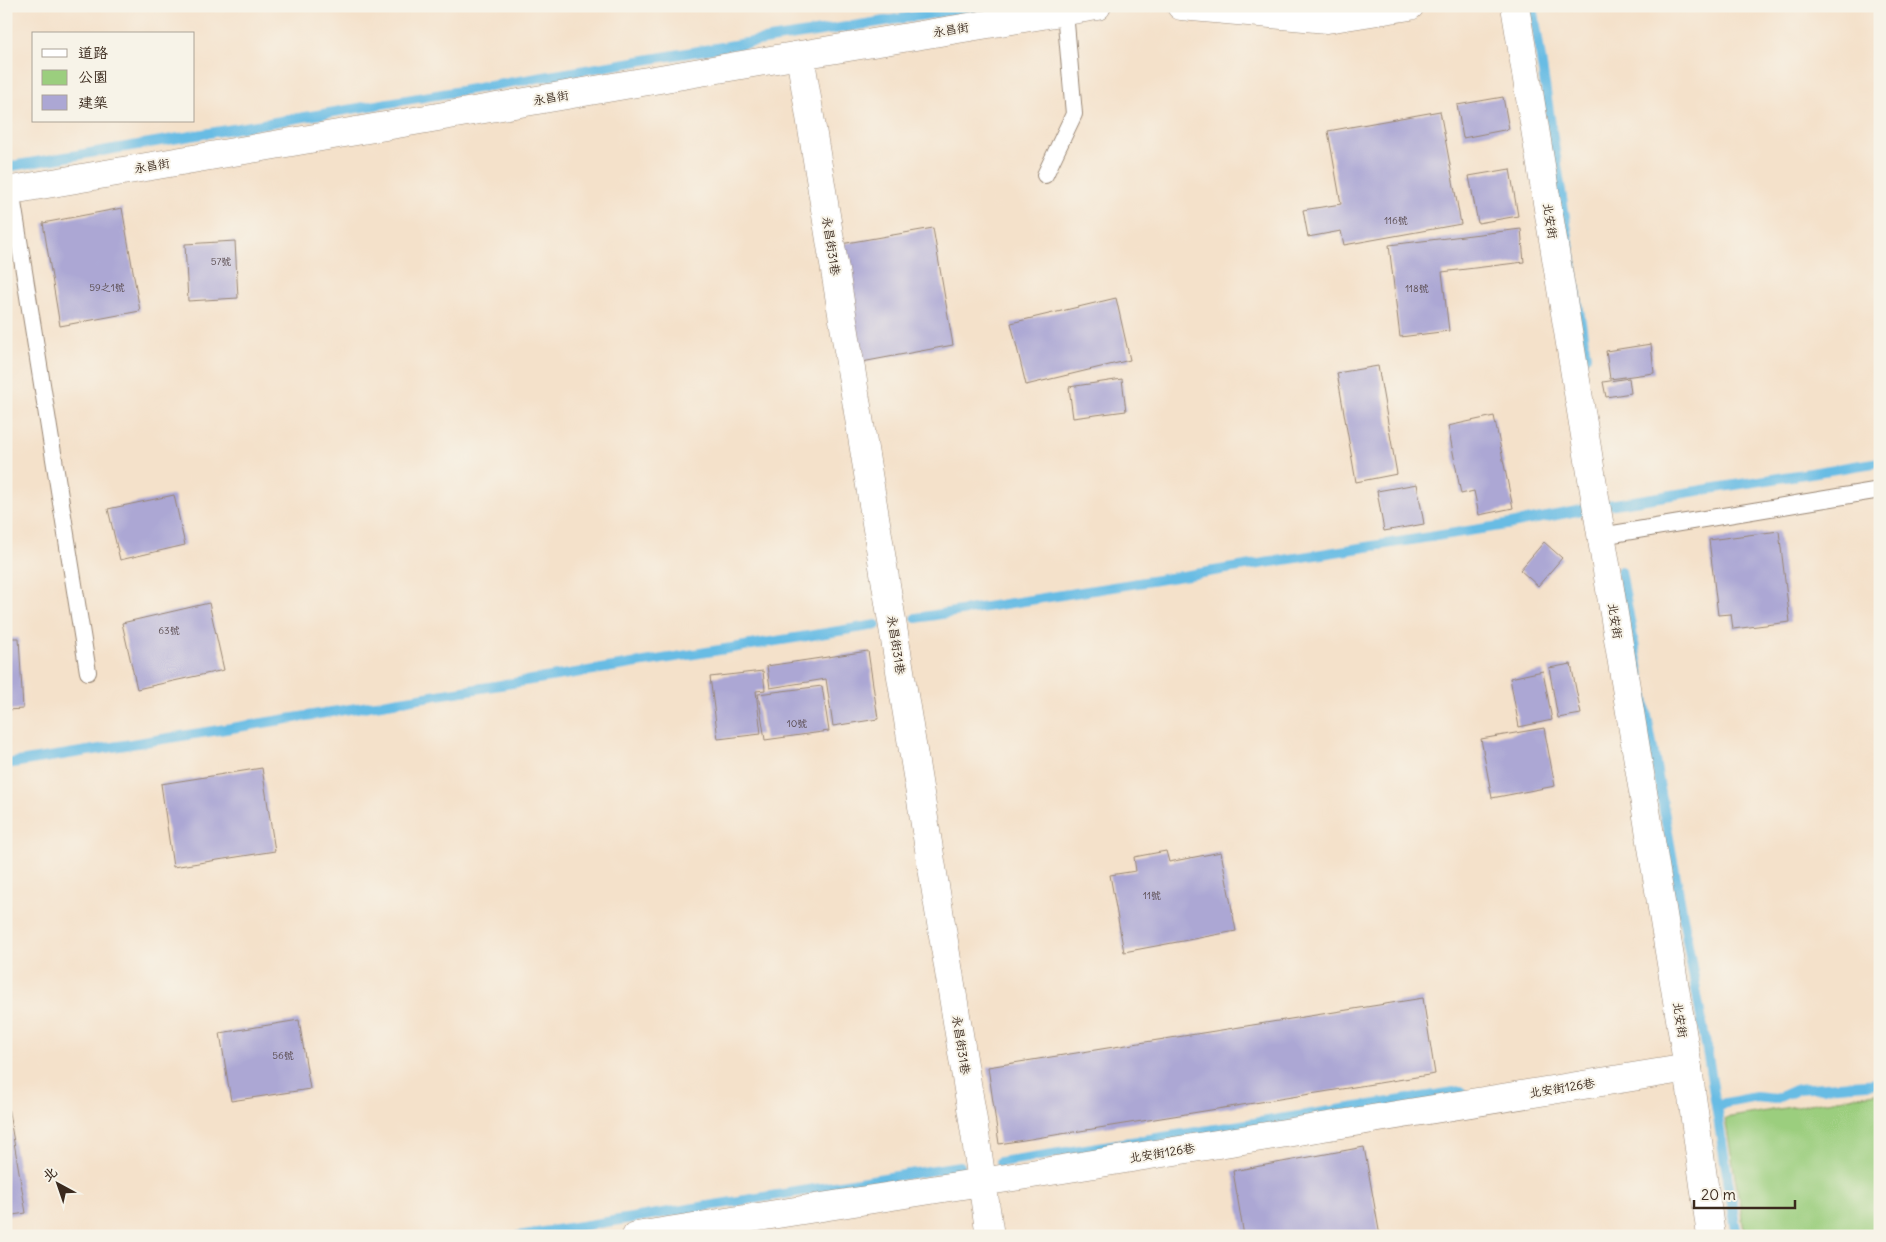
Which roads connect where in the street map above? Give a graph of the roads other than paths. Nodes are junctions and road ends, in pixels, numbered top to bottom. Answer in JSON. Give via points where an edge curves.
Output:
{"nodes":[{"id":1,"x":1097,"y":6,"type":"edge"},
{"id":2,"x":1181,"y":6,"type":"edge"},
{"id":3,"x":1410,"y":6,"type":"edge"},
{"id":4,"x":1515,"y":6,"type":"edge"},
{"id":5,"x":1065,"y":12,"type":"junction"},
{"id":6,"x":800,"y":55,"type":"junction"},
{"id":7,"x":1045,"y":175,"type":"dead end"},
{"id":8,"x":9,"y":191,"type":"edge"},
{"id":9,"x":1880,"y":490,"type":"edge"},
{"id":10,"x":1601,"y":536,"type":"junction"},
{"id":11,"x":88,"y":672,"type":"dead end"},
{"id":12,"x":1688,"y":1068,"type":"junction"},
{"id":13,"x":982,"y":1182,"type":"junction"},
{"id":14,"x":636,"y":1236,"type":"edge"},
{"id":15,"x":990,"y":1236,"type":"edge"},
{"id":16,"x":1711,"y":1236,"type":"edge"}],
"edges":[{"from":1,"to":5,"type":"street","name":"永昌街"},
{"from":2,"to":3,"type":"street","via":[[1327,19]]},
{"from":4,"to":10,"type":"street","name":"北安街"},
{"from":5,"to":6,"type":"street","name":"永昌街"},
{"from":5,"to":7,"type":"lane","via":[[1074,114]]},
{"from":6,"to":8,"type":"street","name":"永昌街"},
{"from":6,"to":13,"type":"street","name":"永昌街31巷"},
{"from":8,"to":11,"type":"lane"},
{"from":9,"to":10,"type":"lane"},
{"from":10,"to":12,"type":"street","name":"北安街"},
{"from":12,"to":13,"type":"street","name":"北安街126巷"},
{"from":12,"to":16,"type":"street","name":"北安街"},
{"from":13,"to":14,"type":"street","name":"北安街126巷"},
{"from":13,"to":15,"type":"street","name":"永昌街31巷"}]}
